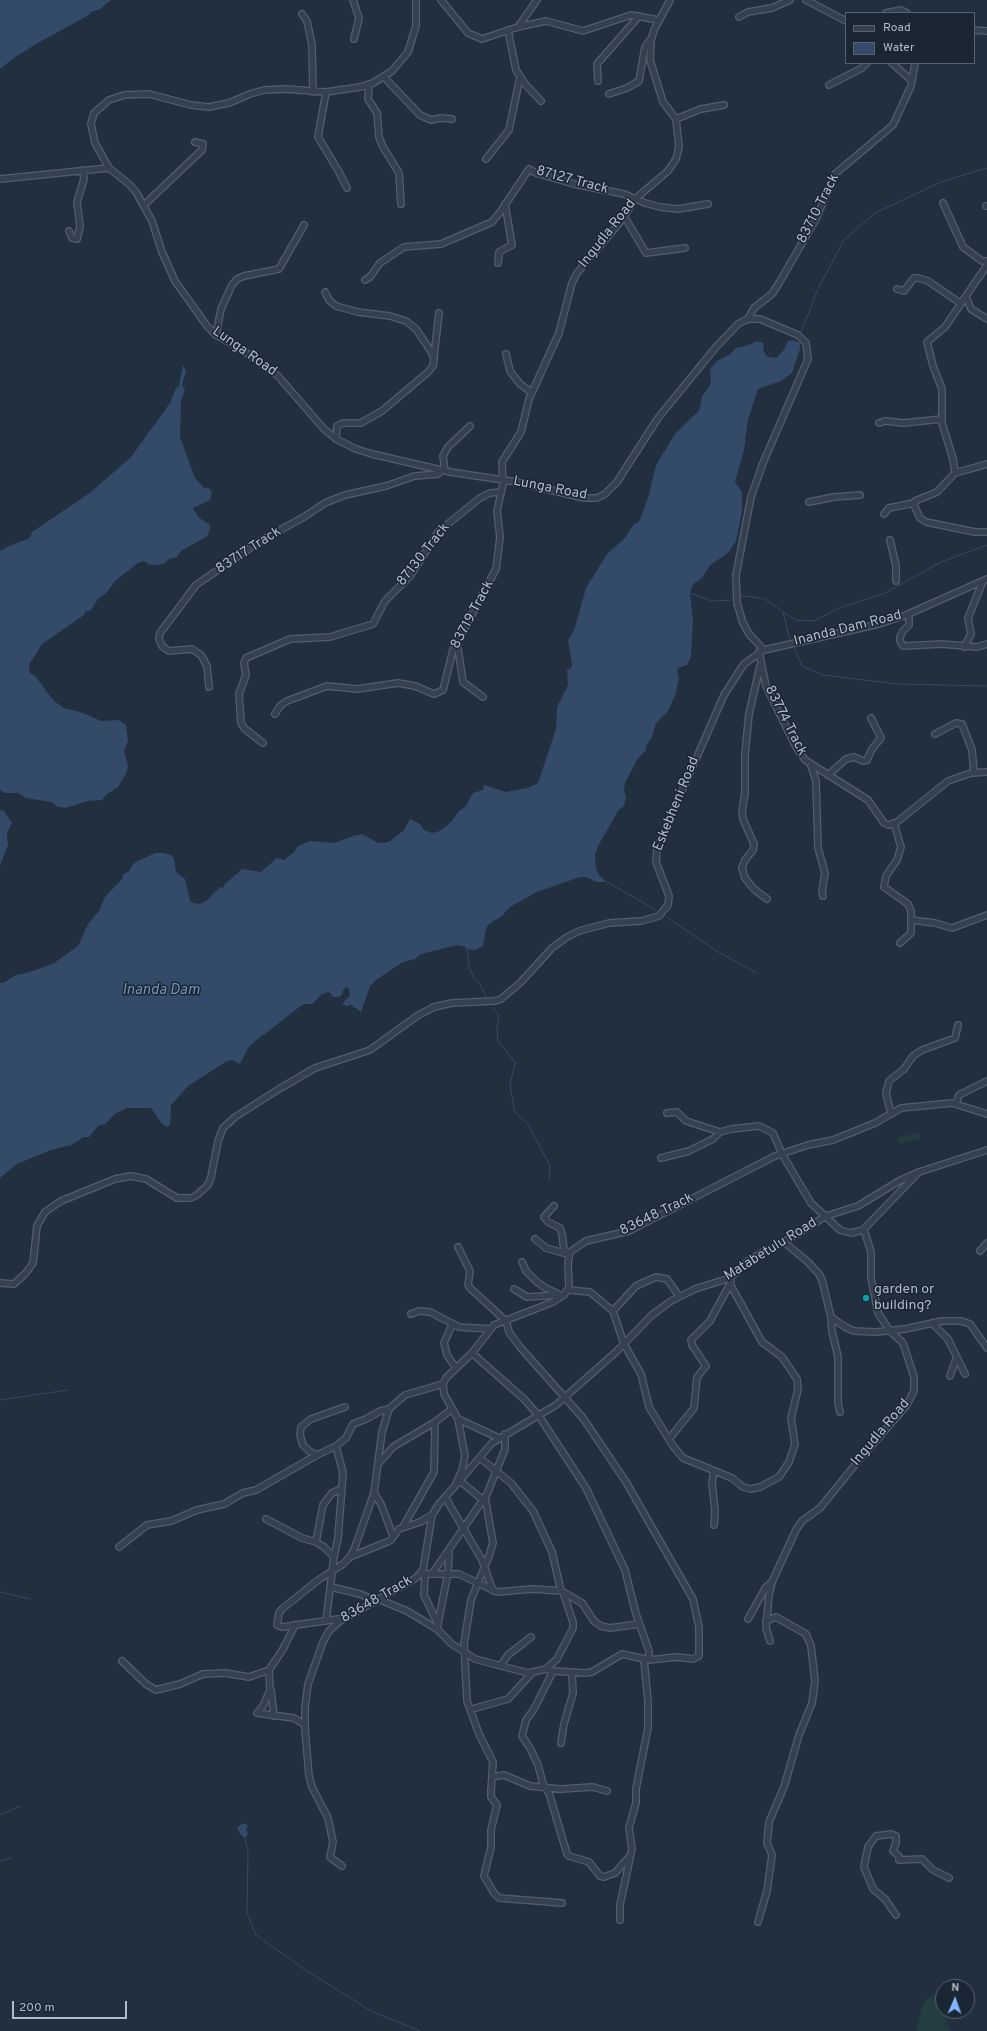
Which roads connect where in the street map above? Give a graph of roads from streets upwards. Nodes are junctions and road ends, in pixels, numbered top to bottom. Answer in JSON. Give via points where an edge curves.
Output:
{"nodes":[{"id":1,"x":353,"y":0,"type":"edge"},
{"id":2,"x":416,"y":0,"type":"edge"},
{"id":3,"x":441,"y":0,"type":"edge"},
{"id":4,"x":537,"y":0,"type":"edge"},
{"id":5,"x":670,"y":0,"type":"edge"},
{"id":6,"x":788,"y":0,"type":"edge"},
{"id":7,"x":806,"y":0,"type":"edge"},
{"id":8,"x":891,"y":12,"type":"edge"},
{"id":9,"x":905,"y":12,"type":"edge"},
{"id":10,"x":302,"y":14,"type":"dead end"},
{"id":11,"x":639,"y":16,"type":"junction"},
{"id":12,"x":739,"y":17,"type":"dead end"},
{"id":13,"x":658,"y":20,"type":"junction"},
{"id":14,"x":845,"y":20,"type":"edge"},
{"id":15,"x":518,"y":26,"type":"junction"},
{"id":16,"x":508,"y":30,"type":"junction"},
{"id":17,"x":975,"y":30,"type":"edge"},
{"id":18,"x":987,"y":31,"type":"edge"},
{"id":19,"x":651,"y":37,"type":"junction"},
{"id":20,"x":354,"y":39,"type":"dead end"},
{"id":21,"x":866,"y":64,"type":"edge"},
{"id":22,"x":893,"y":64,"type":"edge"},
{"id":23,"x":915,"y":64,"type":"edge"},
{"id":24,"x":384,"y":77,"type":"junction"},
{"id":25,"x":520,"y":77,"type":"junction"},
{"id":26,"x":598,"y":80,"type":"dead end"},
{"id":27,"x":912,"y":81,"type":"junction"},
{"id":28,"x":369,"y":84,"type":"junction"},
{"id":29,"x":829,"y":85,"type":"dead end"},
{"id":30,"x":313,"y":92,"type":"junction"},
{"id":31,"x":326,"y":92,"type":"junction"},
{"id":32,"x":609,"y":94,"type":"dead end"},
{"id":33,"x":541,"y":101,"type":"dead end"},
{"id":34,"x":724,"y":105,"type":"dead end"},
{"id":35,"x":452,"y":119,"type":"dead end"},
{"id":36,"x":676,"y":119,"type":"junction"},
{"id":37,"x":195,"y":142,"type":"dead end"},
{"id":38,"x":486,"y":159,"type":"dead end"},
{"id":39,"x":109,"y":168,"type":"junction"},
{"id":40,"x":83,"y":170,"type":"junction"},
{"id":41,"x":0,"y":179,"type":"edge"},
{"id":42,"x":347,"y":188,"type":"dead end"},
{"id":43,"x":635,"y":199,"type":"junction"},
{"id":44,"x":943,"y":203,"type":"dead end"},
{"id":45,"x":401,"y":204,"type":"dead end"},
{"id":46,"x":505,"y":204,"type":"junction"},
{"id":47,"x":708,"y":204,"type":"dead end"},
{"id":48,"x":144,"y":205,"type":"junction"},
{"id":49,"x":624,"y":216,"type":"junction"},
{"id":50,"x":304,"y":225,"type":"dead end"},
{"id":51,"x":69,"y":231,"type":"dead end"},
{"id":52,"x":685,"y":248,"type":"dead end"},
{"id":53,"x":987,"y":261,"type":"edge"},
{"id":54,"x":498,"y":263,"type":"dead end"},
{"id":55,"x":987,"y":265,"type":"edge"},
{"id":56,"x":366,"y":280,"type":"dead end"},
{"id":57,"x":897,"y":289,"type":"dead end"},
{"id":58,"x":325,"y":292,"type":"dead end"},
{"id":59,"x":966,"y":297,"type":"junction"},
{"id":60,"x":960,"y":303,"type":"junction"},
{"id":61,"x":439,"y":313,"type":"dead end"},
{"id":62,"x":748,"y":319,"type":"junction"},
{"id":63,"x":987,"y":319,"type":"edge"},
{"id":64,"x":216,"y":335,"type":"junction"},
{"id":65,"x":506,"y":354,"type":"dead end"},
{"id":66,"x":433,"y":356,"type":"junction"},
{"id":67,"x":531,"y":392,"type":"junction"},
{"id":68,"x":942,"y":419,"type":"junction"},
{"id":69,"x":879,"y":423,"type":"dead end"},
{"id":70,"x":470,"y":426,"type":"dead end"},
{"id":71,"x":336,"y":439,"type":"junction"},
{"id":72,"x":987,"y":464,"type":"edge"},
{"id":73,"x":443,"y":470,"type":"junction"},
{"id":74,"x":956,"y":473,"type":"junction"},
{"id":75,"x":502,"y":480,"type":"junction"},
{"id":76,"x":501,"y":492,"type":"junction"},
{"id":77,"x":860,"y":495,"type":"dead end"},
{"id":78,"x":808,"y":502,"type":"dead end"},
{"id":79,"x":914,"y":503,"type":"junction"},
{"id":80,"x":884,"y":514,"type":"dead end"},
{"id":81,"x":987,"y":532,"type":"edge"},
{"id":82,"x":890,"y":540,"type":"dead end"},
{"id":83,"x":985,"y":580,"type":"edge"},
{"id":84,"x":896,"y":581,"type":"dead end"},
{"id":85,"x":909,"y":614,"type":"junction"},
{"id":86,"x":457,"y":642,"type":"junction"},
{"id":87,"x":987,"y":644,"type":"edge"},
{"id":88,"x":964,"y":647,"type":"junction"},
{"id":89,"x":761,"y":651,"type":"junction"},
{"id":90,"x":752,"y":657,"type":"joint"},
{"id":91,"x":761,"y":664,"type":"junction"},
{"id":92,"x":209,"y":686,"type":"dead end"},
{"id":93,"x":483,"y":697,"type":"dead end"},
{"id":94,"x":275,"y":714,"type":"dead end"},
{"id":95,"x":871,"y":718,"type":"dead end"},
{"id":96,"x":935,"y":734,"type":"dead end"},
{"id":97,"x":263,"y":743,"type":"dead end"},
{"id":98,"x":810,"y":765,"type":"junction"},
{"id":99,"x":974,"y":772,"type":"junction"},
{"id":100,"x":987,"y":772,"type":"edge"},
{"id":101,"x":828,"y":775,"type":"junction"},
{"id":102,"x":894,"y":823,"type":"junction"},
{"id":103,"x":823,"y":896,"type":"dead end"},
{"id":104,"x":767,"y":900,"type":"dead end"},
{"id":105,"x":987,"y":915,"type":"edge"},
{"id":106,"x":910,"y":920,"type":"junction"},
{"id":107,"x":900,"y":943,"type":"dead end"},
{"id":108,"x":958,"y":1025,"type":"dead end"},
{"id":109,"x":987,"y":1081,"type":"edge"},
{"id":110,"x":956,"y":1104,"type":"junction"},
{"id":111,"x":667,"y":1113,"type":"dead end"},
{"id":112,"x":891,"y":1114,"type":"junction"},
{"id":113,"x":987,"y":1114,"type":"edge"},
{"id":114,"x":720,"y":1132,"type":"junction"},
{"id":115,"x":987,"y":1150,"type":"edge"},
{"id":116,"x":782,"y":1154,"type":"junction"},
{"id":117,"x":661,"y":1158,"type":"dead end"},
{"id":118,"x":919,"y":1172,"type":"junction"},
{"id":119,"x":554,"y":1206,"type":"dead end"},
{"id":120,"x":826,"y":1216,"type":"junction"},
{"id":121,"x":863,"y":1230,"type":"junction"},
{"id":122,"x":535,"y":1239,"type":"dead end"},
{"id":123,"x":784,"y":1242,"type":"junction"},
{"id":124,"x":987,"y":1243,"type":"edge"},
{"id":125,"x":458,"y":1247,"type":"dead end"},
{"id":126,"x":980,"y":1251,"type":"dead end"},
{"id":127,"x":570,"y":1254,"type":"junction"},
{"id":128,"x":522,"y":1262,"type":"dead end"},
{"id":129,"x":730,"y":1281,"type":"junction"},
{"id":130,"x":0,"y":1283,"type":"edge"},
{"id":131,"x":514,"y":1290,"type":"dead end"},
{"id":132,"x":564,"y":1294,"type":"junction"},
{"id":133,"x":679,"y":1296,"type":"junction"},
{"id":134,"x":613,"y":1311,"type":"junction"},
{"id":135,"x":411,"y":1314,"type":"dead end"},
{"id":136,"x":831,"y":1317,"type":"junction"},
{"id":137,"x":506,"y":1321,"type":"junction"},
{"id":138,"x":932,"y":1323,"type":"junction"},
{"id":139,"x":452,"y":1325,"type":"junction"},
{"id":140,"x":490,"y":1329,"type":"junction"},
{"id":141,"x":890,"y":1331,"type":"junction"},
{"id":142,"x":624,"y":1344,"type":"junction"},
{"id":143,"x":987,"y":1348,"type":"edge"},
{"id":144,"x":472,"y":1354,"type":"junction"},
{"id":145,"x":956,"y":1359,"type":"junction"},
{"id":146,"x":456,"y":1368,"type":"junction"},
{"id":147,"x":965,"y":1374,"type":"dead end"},
{"id":148,"x":950,"y":1376,"type":"dead end"},
{"id":149,"x":443,"y":1384,"type":"junction"},
{"id":150,"x":566,"y":1397,"type":"junction"},
{"id":151,"x":345,"y":1407,"type":"dead end"},
{"id":152,"x":389,"y":1409,"type":"junction"},
{"id":153,"x":452,"y":1409,"type":"junction"},
{"id":154,"x":840,"y":1412,"type":"dead end"},
{"id":155,"x":539,"y":1416,"type":"junction"},
{"id":156,"x":458,"y":1419,"type":"junction"},
{"id":157,"x":436,"y":1422,"type":"junction"},
{"id":158,"x":506,"y":1434,"type":"junction"},
{"id":159,"x":499,"y":1438,"type":"junction"},
{"id":160,"x":669,"y":1439,"type":"junction"},
{"id":161,"x":336,"y":1446,"type":"junction"},
{"id":162,"x":317,"y":1455,"type":"junction"},
{"id":163,"x":480,"y":1458,"type":"junction"},
{"id":164,"x":378,"y":1466,"type":"junction"},
{"id":165,"x":495,"y":1471,"type":"junction"},
{"id":166,"x":714,"y":1472,"type":"junction"},
{"id":167,"x":460,"y":1481,"type":"junction"},
{"id":168,"x":455,"y":1486,"type":"junction"},
{"id":169,"x":341,"y":1488,"type":"junction"},
{"id":170,"x":374,"y":1493,"type":"junction"},
{"id":171,"x":445,"y":1497,"type":"junction"},
{"id":172,"x":484,"y":1499,"type":"junction"},
{"id":173,"x":432,"y":1515,"type":"junction"},
{"id":174,"x":266,"y":1519,"type":"dead end"},
{"id":175,"x":714,"y":1525,"type":"dead end"},
{"id":176,"x":403,"y":1527,"type":"junction"},
{"id":177,"x":463,"y":1528,"type":"junction"},
{"id":178,"x":394,"y":1536,"type":"junction"},
{"id":179,"x":316,"y":1542,"type":"junction"},
{"id":180,"x":119,"y":1547,"type":"dead end"},
{"id":181,"x":450,"y":1549,"type":"junction"},
{"id":182,"x":334,"y":1557,"type":"junction"},
{"id":183,"x":350,"y":1557,"type":"junction"},
{"id":184,"x":484,"y":1566,"type":"junction"},
{"id":185,"x":332,"y":1572,"type":"junction"},
{"id":186,"x":448,"y":1573,"type":"junction"},
{"id":187,"x":423,"y":1574,"type":"junction"},
{"id":188,"x":432,"y":1574,"type":"junction"},
{"id":189,"x":772,"y":1582,"type":"junction"},
{"id":190,"x":477,"y":1583,"type":"junction"},
{"id":191,"x":330,"y":1588,"type":"junction"},
{"id":192,"x":493,"y":1591,"type":"junction"},
{"id":193,"x":562,"y":1591,"type":"junction"},
{"id":194,"x":377,"y":1600,"type":"junction"},
{"id":195,"x":348,"y":1617,"type":"junction"},
{"id":196,"x":748,"y":1619,"type":"dead end"},
{"id":197,"x":326,"y":1621,"type":"junction"},
{"id":198,"x":766,"y":1621,"type":"junction"},
{"id":199,"x":437,"y":1622,"type":"junction"},
{"id":200,"x":639,"y":1624,"type":"junction"},
{"id":201,"x":294,"y":1625,"type":"junction"},
{"id":202,"x":437,"y":1629,"type":"junction"},
{"id":203,"x":531,"y":1637,"type":"dead end"},
{"id":204,"x":770,"y":1641,"type":"dead end"},
{"id":205,"x":466,"y":1654,"type":"junction"},
{"id":206,"x":646,"y":1660,"type":"junction"},
{"id":207,"x":122,"y":1661,"type":"dead end"},
{"id":208,"x":501,"y":1665,"type":"junction"},
{"id":209,"x":546,"y":1669,"type":"junction"},
{"id":210,"x":269,"y":1670,"type":"junction"},
{"id":211,"x":553,"y":1671,"type":"junction"},
{"id":212,"x":572,"y":1673,"type":"junction"},
{"id":213,"x":531,"y":1674,"type":"junction"},
{"id":214,"x":270,"y":1690,"type":"junction"},
{"id":215,"x":305,"y":1708,"type":"junction"},
{"id":216,"x":472,"y":1709,"type":"junction"},
{"id":217,"x":274,"y":1716,"type":"junction"},
{"id":218,"x":294,"y":1718,"type":"junction"},
{"id":219,"x":305,"y":1725,"type":"junction"},
{"id":220,"x":561,"y":1743,"type":"dead end"},
{"id":221,"x":492,"y":1777,"type":"junction"},
{"id":222,"x":546,"y":1787,"type":"junction"},
{"id":223,"x":607,"y":1791,"type":"dead end"},
{"id":224,"x":630,"y":1856,"type":"junction"},
{"id":225,"x":342,"y":1866,"type":"dead end"},
{"id":226,"x":949,"y":1878,"type":"dead end"},
{"id":227,"x":562,"y":1902,"type":"dead end"},
{"id":228,"x":896,"y":1915,"type":"dead end"},
{"id":229,"x":620,"y":1920,"type":"dead end"},
{"id":230,"x":758,"y":1922,"type":"dead end"}],
"edges":[{"from":1,"to":20,"type":"street","via":[[359,18]]},
{"from":2,"to":24,"type":"street","name":"Lunga Road","via":[[412,43],[404,59]]},
{"from":3,"to":16,"type":"street","via":[[453,17],[473,36],[482,39]]},
{"from":4,"to":15,"type":"street"},
{"from":5,"to":13,"type":"street"},
{"from":6,"to":12,"type":"street","via":[[767,9],[744,13]]},
{"from":7,"to":14,"type":"street"},
{"from":8,"to":9,"type":"street"},
{"from":10,"to":30,"type":"street","via":[[312,45]]},
{"from":11,"to":13,"type":"street"},
{"from":11,"to":15,"type":"street","via":[[627,15],[583,31],[546,21]]},
{"from":11,"to":26,"type":"street","via":[[597,64]]},
{"from":13,"to":19,"type":"street"},
{"from":15,"to":16,"type":"street"},
{"from":16,"to":25,"type":"street","via":[[514,66]]},
{"from":17,"to":18,"type":"street"},
{"from":19,"to":32,"type":"street","via":[[645,47],[639,81]]},
{"from":19,"to":36,"type":"street","via":[[650,60],[653,72],[663,102]]},
{"from":21,"to":29,"type":"street"},
{"from":22,"to":27,"type":"street"},
{"from":23,"to":27,"type":"street","name":"83710 Track"},
{"from":24,"to":28,"type":"street","name":"Lunga Road"},
{"from":24,"to":35,"type":"street","via":[[420,115],[431,120]]},
{"from":25,"to":33,"type":"street"},
{"from":25,"to":38,"type":"street","via":[[509,130]]},
{"from":27,"to":62,"type":"street","name":"83710 Track","via":[[893,124],[834,174],[816,219],[779,283],[772,294],[754,308]]},
{"from":28,"to":31,"type":"street","name":"Lunga Road"},
{"from":28,"to":45,"type":"street","via":[[368,99],[377,113],[379,138],[400,173]]},
{"from":30,"to":31,"type":"street","name":"Lunga Road"},
{"from":30,"to":39,"type":"street","name":"Lunga Road","via":[[264,90],[229,103],[209,107],[150,94],[116,97],[97,109],[92,119],[95,143]]},
{"from":31,"to":42,"type":"street","via":[[318,136]]},
{"from":34,"to":36,"type":"street","via":[[701,109]]},
{"from":36,"to":43,"type":"street","name":"Ingudla Road","via":[[679,147],[672,167]]},
{"from":37,"to":48,"type":"street","via":[[203,144],[202,150]]},
{"from":39,"to":40,"type":"street"},
{"from":39,"to":48,"type":"street","name":"Lunga Road","via":[[130,184]]},
{"from":40,"to":41,"type":"street"},
{"from":40,"to":51,"type":"street","via":[[84,179],[77,199],[80,226],[77,239],[72,238]]},
{"from":43,"to":46,"type":"street","name":"87127 Track","via":[[624,194],[574,184],[528,169]]},
{"from":43,"to":47,"type":"street","name":"87127 Track","via":[[678,210]]},
{"from":43,"to":49,"type":"street","name":"Ingudla Road"},
{"from":44,"to":53,"type":"street","via":[[963,247],[982,261]]},
{"from":46,"to":54,"type":"street","via":[[512,245],[499,252]]},
{"from":46,"to":56,"type":"street","via":[[497,218],[447,242],[404,247],[380,263]]},
{"from":48,"to":64,"type":"street","name":"Lunga Road","via":[[175,281],[200,318]]},
{"from":49,"to":52,"type":"street","via":[[646,253]]},
{"from":49,"to":67,"type":"street","name":"Ingudla Road","via":[[574,279],[559,334]]},
{"from":50,"to":64,"type":"street","via":[[279,269],[248,274],[232,284],[221,309]]},
{"from":55,"to":59,"type":"street"},
{"from":57,"to":60,"type":"street","via":[[904,291],[914,278],[918,278],[928,281]]},
{"from":58,"to":66,"type":"street","via":[[336,306],[406,321],[416,329]]},
{"from":59,"to":60,"type":"street"},
{"from":59,"to":63,"type":"street","via":[[971,309]]},
{"from":60,"to":68,"type":"street","via":[[944,327],[927,342],[942,389]]},
{"from":61,"to":66,"type":"street"},
{"from":62,"to":75,"type":"street","name":"Lunga Road","via":[[738,324],[708,356],[658,418],[621,476],[605,494],[597,498],[584,498]]},
{"from":62,"to":89,"type":"street","via":[[760,319],[798,335],[806,343],[809,353],[802,378],[763,463],[751,497],[740,549],[736,575],[737,602],[749,634]]},
{"from":64,"to":71,"type":"street","name":"Lunga Road","via":[[272,371]]},
{"from":65,"to":67,"type":"street","via":[[507,364],[513,376]]},
{"from":66,"to":71,"type":"street","via":[[433,366],[428,373],[382,411],[361,422],[337,426]]},
{"from":67,"to":75,"type":"street","name":"Ingudla Road","via":[[521,432],[502,462]]},
{"from":68,"to":69,"type":"street"},
{"from":68,"to":74,"type":"street"},
{"from":70,"to":73,"type":"street","via":[[448,447],[443,456]]},
{"from":71,"to":73,"type":"street","name":"Lunga Road","via":[[372,454]]},
{"from":72,"to":74,"type":"street"},
{"from":73,"to":75,"type":"street","name":"Lunga Road"},
{"from":73,"to":92,"type":"street","name":"83717 Track","via":[[438,474],[415,476],[325,503],[262,540],[196,585],[159,636],[166,650],[175,652],[192,649],[201,655],[207,666]]},
{"from":74,"to":79,"type":"street","via":[[937,492]]},
{"from":75,"to":76,"type":"street","name":"83719 Track"},
{"from":76,"to":86,"type":"street","name":"83719 Track","via":[[497,512],[500,537],[496,569]]},
{"from":76,"to":97,"type":"street","name":"87130 Track","via":[[490,493],[480,498],[439,531],[410,576],[385,601],[373,624],[330,636],[290,639],[246,658],[246,675],[239,694],[242,723],[245,729]]},
{"from":77,"to":78,"type":"street"},
{"from":79,"to":80,"type":"street","via":[[890,508]]},
{"from":79,"to":81,"type":"street","via":[[916,513],[926,522]]},
{"from":82,"to":84,"type":"street","via":[[896,566]]},
{"from":83,"to":85,"type":"street","name":"Inanda Dam Road"},
{"from":83,"to":88,"type":"street","via":[[968,618],[971,633]]},
{"from":85,"to":88,"type":"street","via":[[909,625],[900,637],[902,645],[942,644]]},
{"from":85,"to":89,"type":"street","name":"Inanda Dam Road","via":[[879,624]]},
{"from":86,"to":93,"type":"street","via":[[463,682]]},
{"from":86,"to":94,"type":"street","name":"83719 Track","via":[[443,690],[438,694],[398,683],[357,689],[327,686],[287,701]]},
{"from":87,"to":88,"type":"street"},
{"from":89,"to":90,"type":"street","name":"Inanda Dam Road"},
{"from":89,"to":91,"type":"street","name":"83774 Track"},
{"from":90,"to":130,"type":"street","name":"Eskebheni Road","via":[[736,673],[724,695],[657,848],[656,862],[669,896],[668,905],[659,916],[641,921],[609,923],[579,931],[552,948],[517,986],[501,999],[434,1007],[417,1016],[370,1050],[315,1068],[278,1089],[235,1117],[223,1128],[208,1185],[197,1195],[177,1198],[146,1179],[131,1176],[115,1179],[61,1201],[46,1212],[36,1226],[33,1263],[26,1273],[14,1284]]},
{"from":91,"to":98,"type":"street","name":"83774 Track","via":[[766,686],[790,736]]},
{"from":91,"to":104,"type":"street","via":[[749,714],[742,811],[754,844],[742,868],[745,878]]},
{"from":95,"to":101,"type":"street","via":[[881,739],[867,760],[846,759]]},
{"from":96,"to":99,"type":"street","via":[[956,723],[962,724],[972,750]]},
{"from":98,"to":101,"type":"street","name":"83774 Track"},
{"from":98,"to":103,"type":"street","via":[[816,781],[818,848],[825,873]]},
{"from":99,"to":100,"type":"street"},
{"from":99,"to":102,"type":"street","via":[[948,781],[909,814]]},
{"from":101,"to":102,"type":"street","name":"83774 Track","via":[[868,800],[884,823]]},
{"from":102,"to":106,"type":"street","via":[[901,847],[897,860],[886,876],[884,887],[908,904],[911,911]]},
{"from":105,"to":106,"type":"street","via":[[952,928]]},
{"from":106,"to":107,"type":"street","via":[[911,933]]},
{"from":108,"to":112,"type":"street","via":[[955,1038],[922,1050],[889,1081],[886,1093]]},
{"from":109,"to":110,"type":"street","via":[[961,1094]]},
{"from":110,"to":112,"type":"street","name":"83648 Track","via":[[906,1107]]},
{"from":110,"to":113,"type":"street","name":"83648 Track"},
{"from":111,"to":114,"type":"street","via":[[677,1112],[686,1121]]},
{"from":112,"to":116,"type":"street","name":"83648 Track","via":[[833,1140]]},
{"from":114,"to":116,"type":"street","via":[[745,1126],[764,1128],[776,1137]]},
{"from":114,"to":117,"type":"street","via":[[713,1139],[689,1151]]},
{"from":115,"to":118,"type":"street","name":"Matabetulu Road"},
{"from":116,"to":120,"type":"street","via":[[806,1198]]},
{"from":116,"to":127,"type":"street","name":"83648 Track","via":[[743,1171],[629,1231],[586,1241],[573,1248]]},
{"from":118,"to":120,"type":"street","name":"Matabetulu Road","via":[[887,1187],[858,1206]]},
{"from":118,"to":121,"type":"street"},
{"from":119,"to":127,"type":"street","via":[[544,1217],[560,1228],[564,1250]]},
{"from":120,"to":121,"type":"street","via":[[840,1230],[851,1233]]},
{"from":120,"to":123,"type":"street","name":"Matabetulu Road"},
{"from":121,"to":141,"type":"street","name":"Ingudla Road","via":[[871,1252],[871,1278],[877,1309]]},
{"from":122,"to":127,"type":"street","via":[[546,1248]]},
{"from":123,"to":129,"type":"street","name":"Matabetulu Road","via":[[754,1257]]},
{"from":123,"to":136,"type":"street","via":[[808,1262],[822,1280]]},
{"from":124,"to":126,"type":"street"},
{"from":125,"to":137,"type":"street","via":[[470,1271],[468,1285],[471,1290]]},
{"from":127,"to":132,"type":"street"},
{"from":128,"to":132,"type":"street","via":[[526,1271],[544,1288]]},
{"from":129,"to":133,"type":"street","name":"Matabetulu Road","via":[[701,1286]]},
{"from":129,"to":160,"type":"street","via":[[710,1321],[691,1340],[706,1366],[697,1377],[694,1408]]},
{"from":129,"to":166,"type":"street","via":[[762,1342],[782,1358],[796,1374],[798,1389],[791,1418],[795,1444],[784,1472],[760,1487],[743,1487],[732,1478]]},
{"from":131,"to":132,"type":"street","via":[[527,1297]]},
{"from":132,"to":134,"type":"street","via":[[590,1292]]},
{"from":132,"to":137,"type":"street","via":[[553,1302]]},
{"from":133,"to":134,"type":"street","via":[[667,1279],[656,1277],[636,1286]]},
{"from":133,"to":142,"type":"street","name":"Matabetulu Road","via":[[652,1315]]},
{"from":134,"to":142,"type":"street"},
{"from":135,"to":139,"type":"street","via":[[419,1311],[430,1312]]},
{"from":136,"to":141,"type":"street","via":[[845,1328],[854,1331]]},
{"from":136,"to":154,"type":"street","via":[[838,1357]]},
{"from":137,"to":140,"type":"street"},
{"from":137,"to":150,"type":"street","via":[[509,1332],[520,1347]]},
{"from":138,"to":141,"type":"street"},
{"from":138,"to":143,"type":"street","via":[[965,1321]]},
{"from":138,"to":145,"type":"street","via":[[947,1337]]},
{"from":139,"to":140,"type":"street"},
{"from":139,"to":146,"type":"street","via":[[444,1343],[447,1355]]},
{"from":140,"to":144,"type":"street"},
{"from":141,"to":189,"type":"street","name":"Ingudla Road","via":[[904,1346],[915,1380],[913,1395],[820,1508],[798,1526]]},
{"from":142,"to":150,"type":"street","name":"Matabetulu Road"},
{"from":142,"to":160,"type":"street","via":[[641,1374],[649,1407]]},
{"from":144,"to":146,"type":"street"},
{"from":144,"to":155,"type":"street","via":[[524,1399]]},
{"from":145,"to":147,"type":"street"},
{"from":145,"to":148,"type":"street"},
{"from":146,"to":149,"type":"street"},
{"from":149,"to":152,"type":"street","via":[[404,1396]]},
{"from":149,"to":153,"type":"street","name":"83648 Track","via":[[444,1394]]},
{"from":150,"to":155,"type":"street","name":"Matabetulu Road"},
{"from":150,"to":206,"type":"street","via":[[626,1482],[693,1599],[699,1627],[698,1658]]},
{"from":151,"to":162,"type":"street","via":[[311,1419],[300,1427],[303,1445]]},
{"from":152,"to":161,"type":"street","via":[[354,1424],[346,1438]]},
{"from":152,"to":164,"type":"street","via":[[382,1432]]},
{"from":153,"to":156,"type":"street","name":"83648 Track"},
{"from":153,"to":157,"type":"street"},
{"from":155,"to":158,"type":"street","name":"Matabetulu Road"},
{"from":155,"to":200,"type":"street","via":[[580,1477],[597,1508],[625,1570]]},
{"from":156,"to":159,"type":"street"},
{"from":156,"to":168,"type":"street","name":"83648 Track","via":[[464,1456],[462,1470]]},
{"from":157,"to":164,"type":"street","via":[[393,1447],[382,1457]]},
{"from":157,"to":176,"type":"street","via":[[434,1472]]},
{"from":158,"to":159,"type":"street","name":"Matabetulu Road"},
{"from":158,"to":165,"type":"street","via":[[505,1449]]},
{"from":159,"to":163,"type":"street","name":"Matabetulu Road"},
{"from":160,"to":166,"type":"street","via":[[686,1460]]},
{"from":161,"to":162,"type":"street"},
{"from":161,"to":169,"type":"street","via":[[343,1473]]},
{"from":162,"to":180,"type":"street","via":[[256,1490],[224,1504],[147,1525]]},
{"from":163,"to":165,"type":"street"},
{"from":163,"to":167,"type":"street","name":"Matabetulu Road"},
{"from":164,"to":170,"type":"street"},
{"from":165,"to":172,"type":"street"},
{"from":165,"to":193,"type":"street","via":[[511,1483],[533,1511],[552,1552]]},
{"from":166,"to":175,"type":"street"},
{"from":167,"to":168,"type":"street","name":"Matabetulu Road"},
{"from":167,"to":172,"type":"street"},
{"from":168,"to":171,"type":"street","name":"83648 Track"},
{"from":169,"to":179,"type":"street","via":[[323,1505]]},
{"from":169,"to":182,"type":"street","via":[[338,1538]]},
{"from":170,"to":178,"type":"street"},
{"from":170,"to":183,"type":"street","via":[[359,1539]]},
{"from":171,"to":173,"type":"street","name":"83648 Track"},
{"from":171,"to":177,"type":"street"},
{"from":172,"to":177,"type":"street"},
{"from":172,"to":184,"type":"street","via":[[493,1543]]},
{"from":173,"to":176,"type":"street"},
{"from":173,"to":187,"type":"street","name":"83648 Track"},
{"from":174,"to":179,"type":"street","via":[[302,1538]]},
{"from":176,"to":178,"type":"street"},
{"from":177,"to":181,"type":"street"},
{"from":177,"to":184,"type":"street"},
{"from":178,"to":183,"type":"street","via":[[387,1542]]},
{"from":179,"to":182,"type":"street"},
{"from":181,"to":186,"type":"street"},
{"from":181,"to":188,"type":"street"},
{"from":182,"to":185,"type":"street"},
{"from":183,"to":185,"type":"street"},
{"from":184,"to":190,"type":"street"},
{"from":184,"to":192,"type":"street"},
{"from":185,"to":191,"type":"street"},
{"from":185,"to":201,"type":"street","via":[[281,1610],[278,1627]]},
{"from":186,"to":188,"type":"street"},
{"from":186,"to":190,"type":"street","via":[[459,1574]]},
{"from":186,"to":199,"type":"street"},
{"from":187,"to":188,"type":"street"},
{"from":187,"to":194,"type":"street","name":"83648 Track"},
{"from":187,"to":199,"type":"street","via":[[424,1595]]},
{"from":189,"to":196,"type":"street","via":[[763,1592]]},
{"from":189,"to":198,"type":"street","name":"Ingudla Road"},
{"from":190,"to":192,"type":"street"},
{"from":190,"to":205,"type":"street","via":[[467,1618],[464,1644]]},
{"from":191,"to":194,"type":"street"},
{"from":191,"to":197,"type":"street"},
{"from":192,"to":193,"type":"street","via":[[512,1592],[533,1588]]},
{"from":193,"to":200,"type":"street","via":[[582,1603],[594,1621],[601,1626],[610,1628]]},
{"from":193,"to":209,"type":"street","via":[[573,1628],[557,1659]]},
{"from":194,"to":195,"type":"street","name":"83648 Track"},
{"from":194,"to":202,"type":"street","via":[[407,1611]]},
{"from":195,"to":197,"type":"street"},
{"from":195,"to":215,"type":"street","name":"83648 Track","via":[[334,1626],[326,1636],[308,1684]]},
{"from":197,"to":201,"type":"street"},
{"from":198,"to":204,"type":"street","name":"Ingudla Road","via":[[766,1632]]},
{"from":198,"to":230,"type":"street","via":[[776,1617],[806,1634],[811,1646],[815,1681],[812,1702],[799,1735],[784,1787],[769,1822],[767,1843],[772,1855],[767,1891]]},
{"from":199,"to":202,"type":"street"},
{"from":200,"to":206,"type":"street","via":[[649,1651]]},
{"from":201,"to":210,"type":"street","via":[[283,1649]]},
{"from":202,"to":205,"type":"street"},
{"from":203,"to":208,"type":"street","via":[[508,1655]]},
{"from":205,"to":208,"type":"street","via":[[475,1659]]},
{"from":205,"to":216,"type":"street","via":[[467,1701]]},
{"from":206,"to":212,"type":"street","via":[[622,1654],[592,1672]]},
{"from":206,"to":224,"type":"street","via":[[648,1728],[636,1789],[636,1803],[629,1828],[632,1846]]},
{"from":207,"to":210,"type":"street","via":[[149,1687],[157,1690],[180,1684],[202,1674],[246,1677]]},
{"from":208,"to":213,"type":"street"},
{"from":209,"to":211,"type":"street"},
{"from":209,"to":213,"type":"street"},
{"from":210,"to":214,"type":"street"},
{"from":211,"to":212,"type":"street"},
{"from":211,"to":222,"type":"street","via":[[526,1720],[522,1736],[530,1748]]},
{"from":212,"to":220,"type":"street","via":[[573,1693]]},
{"from":213,"to":216,"type":"street","via":[[508,1699]]},
{"from":214,"to":217,"type":"street"},
{"from":214,"to":217,"type":"street","via":[[257,1713]]},
{"from":215,"to":218,"type":"street"},
{"from":215,"to":219,"type":"street","name":"83648 Track"},
{"from":216,"to":221,"type":"street","via":[[479,1734],[493,1762]]},
{"from":217,"to":218,"type":"street"},
{"from":218,"to":219,"type":"street"},
{"from":219,"to":225,"type":"street","name":"83648 Track","via":[[309,1776],[328,1818],[333,1839],[330,1857]]},
{"from":221,"to":222,"type":"street","via":[[504,1775],[527,1786]]},
{"from":221,"to":227,"type":"street","via":[[492,1797],[497,1810],[491,1830],[485,1880],[502,1899]]},
{"from":222,"to":223,"type":"street","via":[[593,1787]]},
{"from":222,"to":224,"type":"street","via":[[569,1856],[590,1862],[598,1875],[604,1877],[615,1873]]},
{"from":224,"to":229,"type":"street","via":[[620,1905]]},
{"from":226,"to":228,"type":"street","via":[[933,1870],[922,1859],[899,1860],[899,1856],[893,1850],[896,1836],[876,1836],[868,1847],[864,1867],[873,1889],[885,1899]]}]}
